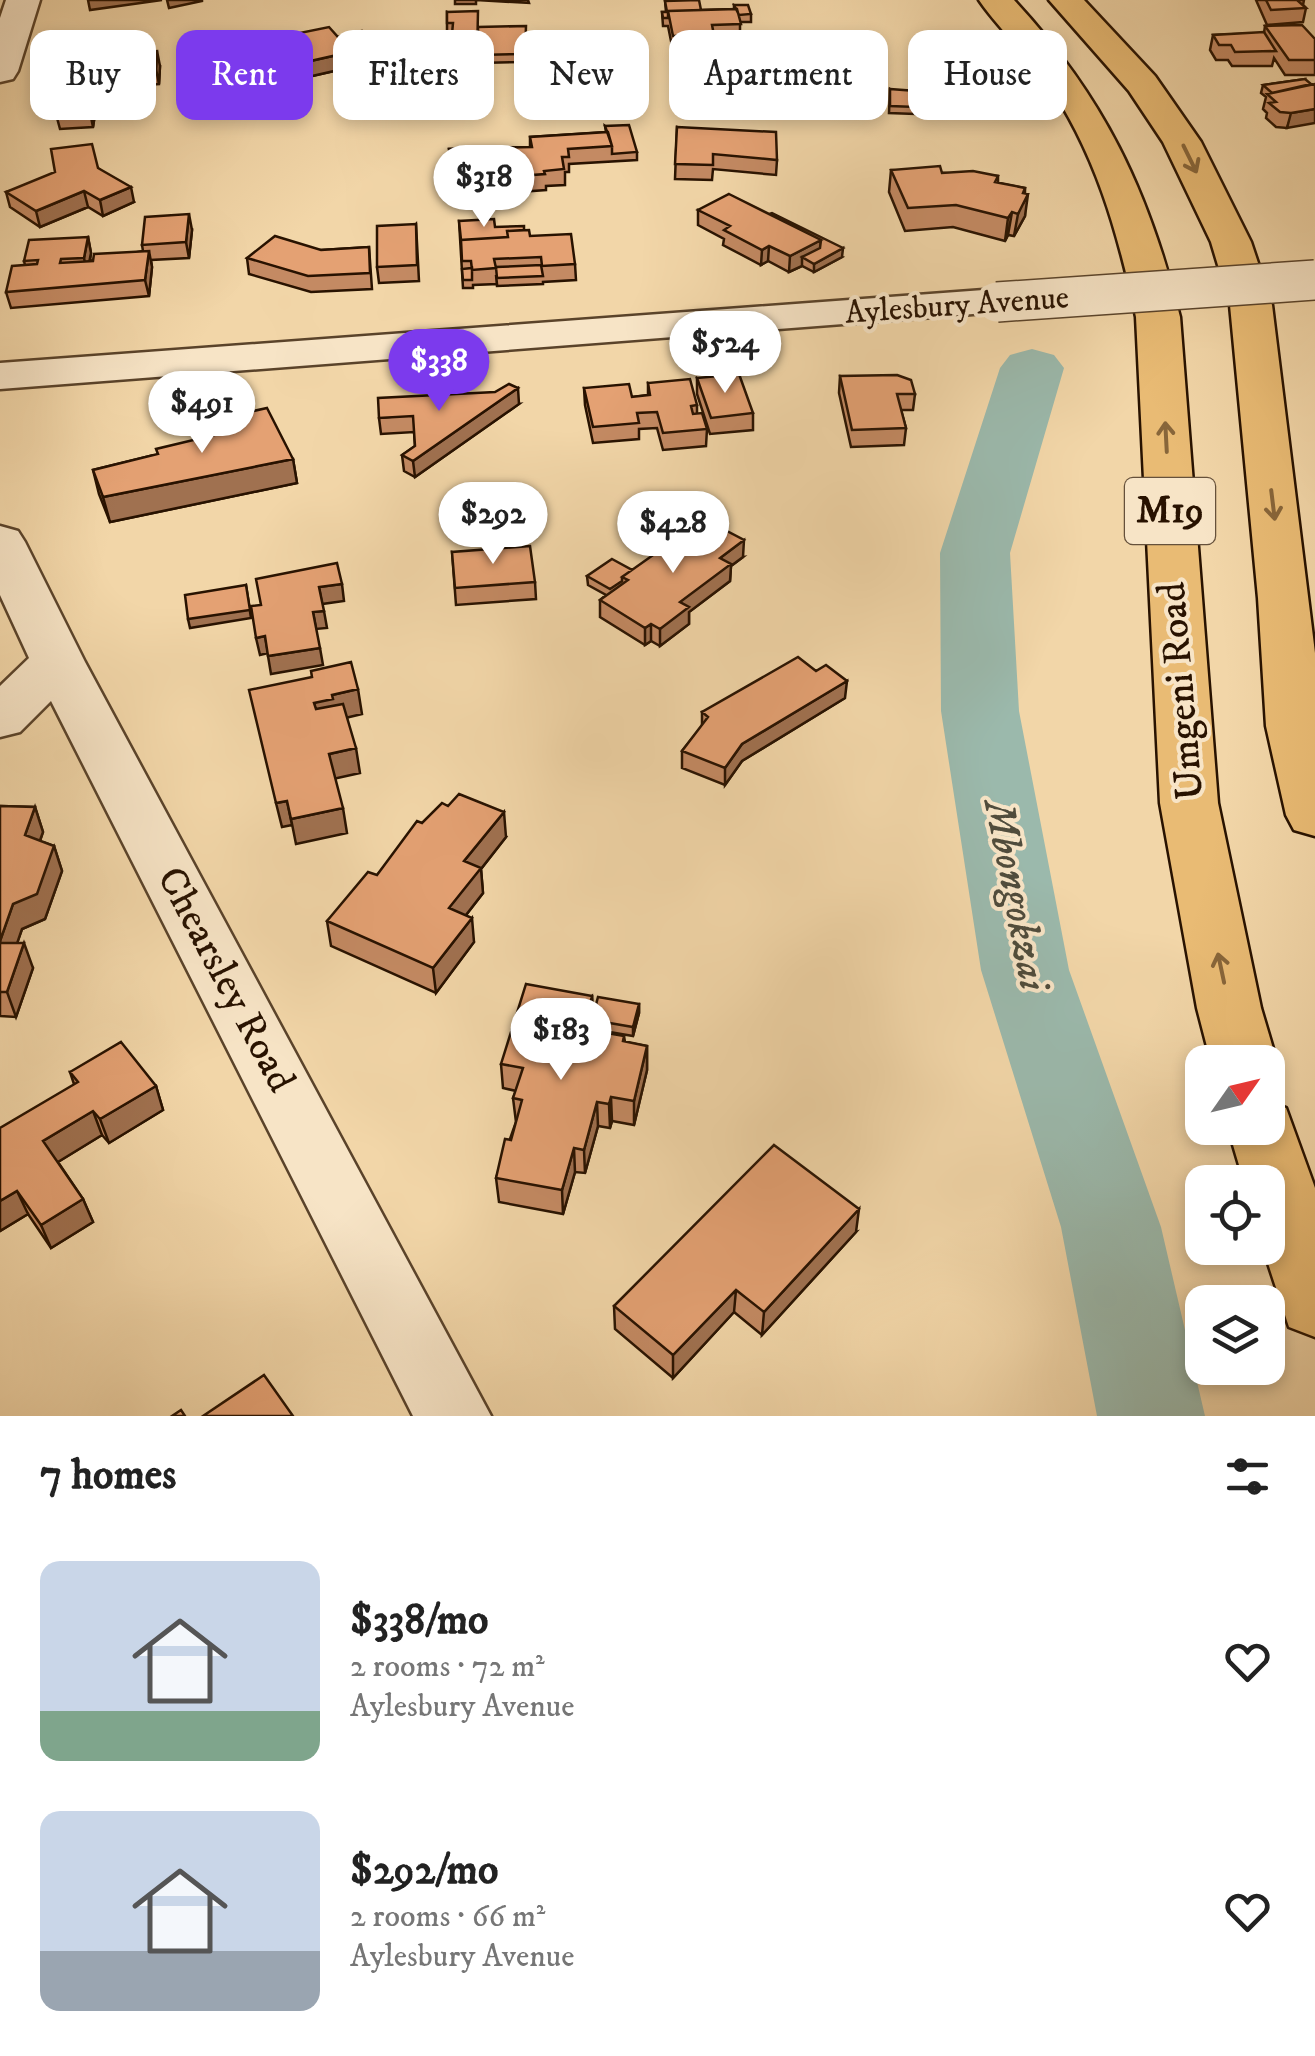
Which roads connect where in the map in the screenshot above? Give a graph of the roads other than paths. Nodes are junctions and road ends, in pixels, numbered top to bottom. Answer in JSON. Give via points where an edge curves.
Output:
{"nodes":[{"id":1,"x":22,"y":0,"type":"edge"},
{"id":2,"x":996,"y":0,"type":"edge"},
{"id":3,"x":1066,"y":0,"type":"edge"},
{"id":4,"x":0,"y":71,"type":"edge"},
{"id":5,"x":1315,"y":280,"type":"edge"},
{"id":6,"x":0,"y":376,"type":"edge"},
{"id":7,"x":0,"y":542,"type":"edge"},
{"id":8,"x":58,"y":662,"type":"junction"},
{"id":9,"x":0,"y":718,"type":"edge"},
{"id":10,"x":1315,"y":815,"type":"edge"},
{"id":11,"x":1240,"y":1045,"type":"edge"},
{"id":12,"x":1267,"y":1145,"type":"edge"},
{"id":13,"x":1315,"y":1303,"type":"edge"},
{"id":14,"x":452,"y":1416,"type":"edge"}],
"edges":[{"from":1,"to":4,"type":"street"},
{"from":11,"to":2,"type":"highway","name":"Umgeni Road","number":"M19","one_way":true,"via":[[1190,803],[1158,317],[1142,238],[1098,134],[1061,74]]},
{"from":3,"to":10,"type":"highway","number":"M19","one_way":true,"via":[[1142,84],[1182,142],[1232,242],[1251,305],[1294,726]]},
{"from":5,"to":6,"type":"street","name":"Aylesbury Avenue","bridge":true},
{"from":7,"to":8,"type":"street","name":"Chearsley Road"},
{"from":8,"to":9,"type":"street"},
{"from":8,"to":14,"type":"street","name":"Chearsley Road"},
{"from":12,"to":13,"type":"highway"}]}
